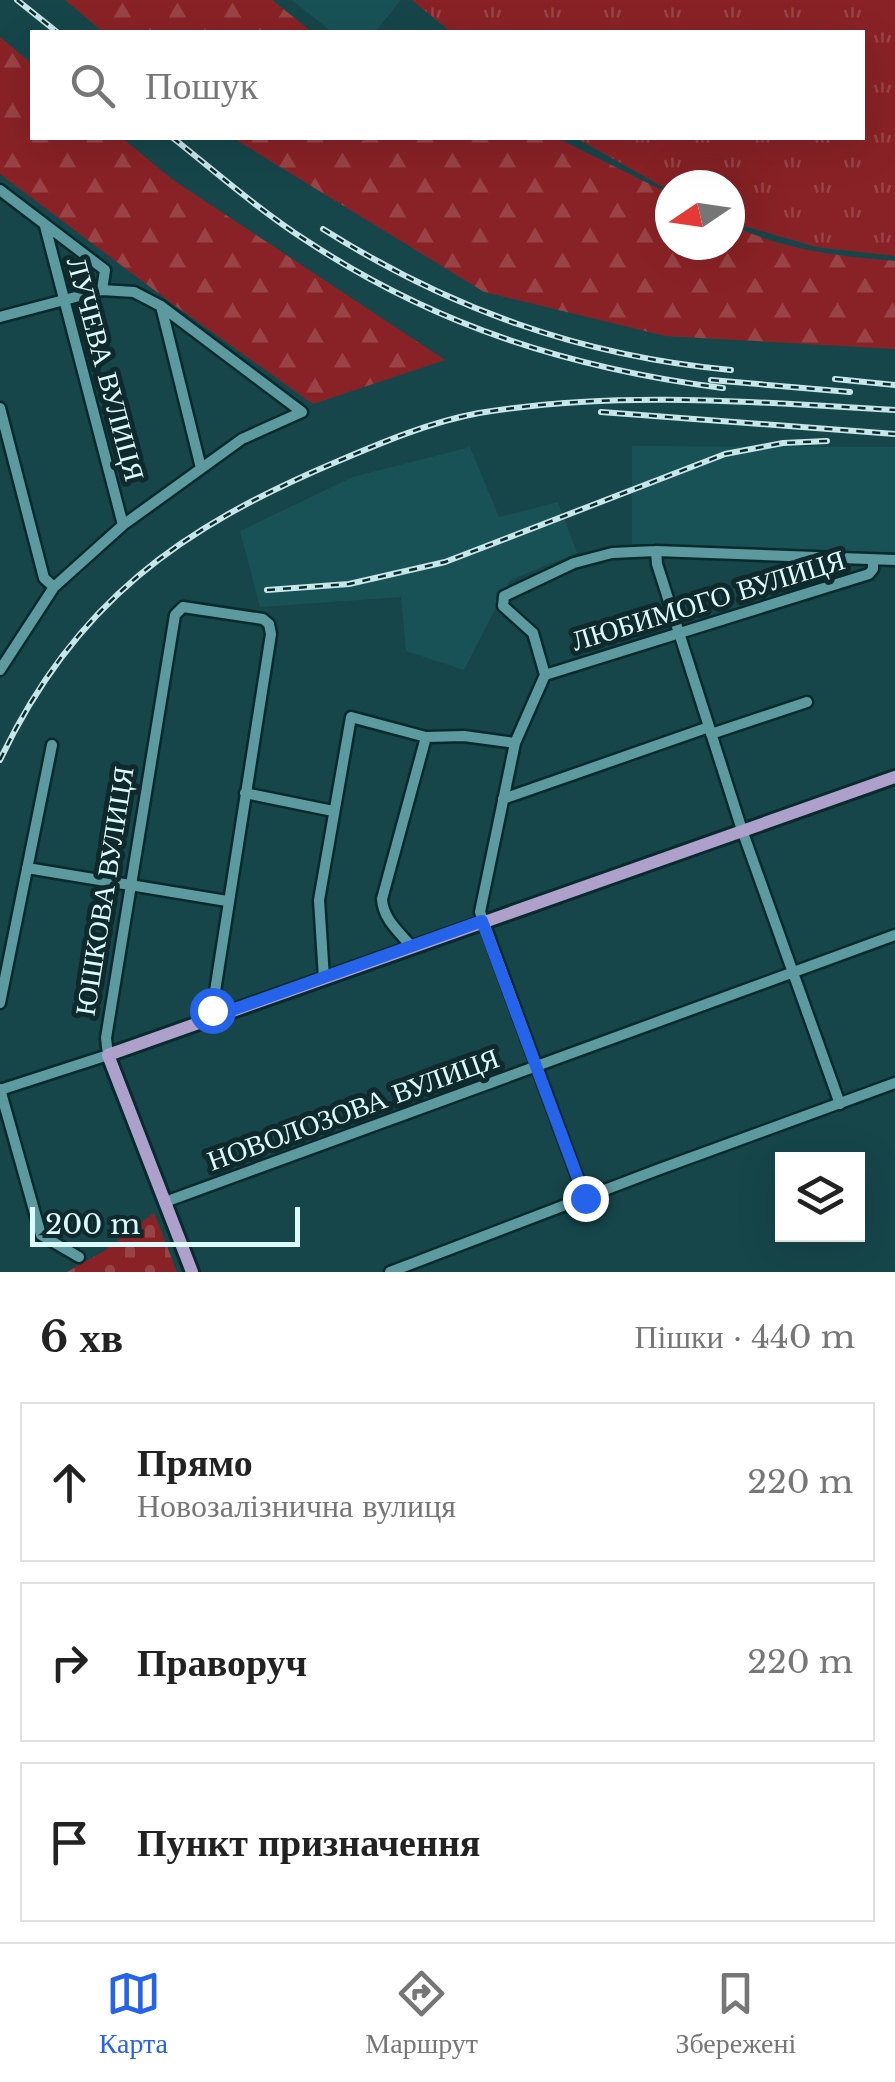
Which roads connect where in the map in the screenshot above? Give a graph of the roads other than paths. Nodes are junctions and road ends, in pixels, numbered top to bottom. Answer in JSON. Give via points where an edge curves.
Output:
{"nodes":[{"id":1,"x":0,"y":190,"type":"edge"},
{"id":2,"x":45,"y":226,"type":"junction"},
{"id":3,"x":102,"y":290,"type":"junction"},
{"id":4,"x":64,"y":300,"type":"junction"},
{"id":5,"x":161,"y":306,"type":"junction"},
{"id":6,"x":0,"y":317,"type":"edge"},
{"id":7,"x":0,"y":408,"type":"edge"},
{"id":8,"x":200,"y":468,"type":"junction"},
{"id":9,"x":124,"y":525,"type":"junction"},
{"id":10,"x":656,"y":552,"type":"junction"},
{"id":11,"x":874,"y":560,"type":"junction"},
{"id":12,"x":895,"y":560,"type":"edge"},
{"id":13,"x":54,"y":587,"type":"junction"},
{"id":14,"x":678,"y":633,"type":"junction"},
{"id":15,"x":0,"y":670,"type":"edge"},
{"id":16,"x":544,"y":674,"type":"junction"},
{"id":17,"x":806,"y":702,"type":"dead end"},
{"id":18,"x":710,"y":730,"type":"junction"},
{"id":19,"x":426,"y":737,"type":"junction"},
{"id":20,"x":515,"y":743,"type":"junction"},
{"id":21,"x":52,"y":745,"type":"dead end"},
{"id":22,"x":895,"y":777,"type":"edge"},
{"id":23,"x":245,"y":793,"type":"junction"},
{"id":24,"x":503,"y":799,"type":"junction"},
{"id":25,"x":333,"y":810,"type":"junction"},
{"id":26,"x":742,"y":830,"type":"junction"},
{"id":27,"x":27,"y":868,"type":"junction"},
{"id":28,"x":131,"y":885,"type":"junction"},
{"id":29,"x":228,"y":901,"type":"junction"},
{"id":30,"x":482,"y":921,"type":"junction"},
{"id":31,"x":895,"y":935,"type":"edge"},
{"id":32,"x":412,"y":947,"type":"junction"},
{"id":33,"x":793,"y":972,"type":"junction"},
{"id":34,"x":324,"y":978,"type":"junction"},
{"id":35,"x":0,"y":1003,"type":"edge"},
{"id":36,"x":215,"y":1016,"type":"junction"},
{"id":37,"x":108,"y":1055,"type":"junction"},
{"id":38,"x":535,"y":1067,"type":"junction"},
{"id":39,"x":895,"y":1084,"type":"edge"},
{"id":40,"x":0,"y":1090,"type":"edge"},
{"id":41,"x":840,"y":1104,"type":"junction"},
{"id":42,"x":585,"y":1198,"type":"junction"},
{"id":43,"x":164,"y":1202,"type":"junction"},
{"id":44,"x":79,"y":1257,"type":"dead end"},
{"id":45,"x":192,"y":1272,"type":"edge"},
{"id":46,"x":390,"y":1272,"type":"edge"}],
"edges":[{"from":1,"to":2,"type":"street"},
{"from":2,"to":3,"type":"street","via":[[105,270]]},
{"from":2,"to":4,"type":"street","name":"ЛУЧЕВА ВУЛИЦЯ"},
{"from":3,"to":4,"type":"street"},
{"from":3,"to":5,"type":"street","via":[[134,292]]},
{"from":4,"to":6,"type":"street"},
{"from":4,"to":9,"type":"street","name":"ЛУЧЕВА ВУЛИЦЯ"},
{"from":5,"to":8,"type":"street"},
{"from":5,"to":8,"type":"street","via":[[302,412],[242,439]]},
{"from":7,"to":13,"type":"street","via":[[44,578]]},
{"from":8,"to":9,"type":"street"},
{"from":9,"to":13,"type":"street"},
{"from":10,"to":11,"type":"street"},
{"from":10,"to":14,"type":"street"},
{"from":10,"to":16,"type":"street","via":[[574,563],[504,596],[503,606],[533,633]]},
{"from":11,"to":12,"type":"street"},
{"from":11,"to":14,"type":"street","name":"ЛЮБИМОГО ВУЛИЦЯ","via":[[868,574]]},
{"from":13,"to":15,"type":"street"},
{"from":14,"to":16,"type":"street","name":"ЛЮБИМОГО ВУЛИЦЯ"},
{"from":14,"to":18,"type":"street"},
{"from":16,"to":20,"type":"street"},
{"from":17,"to":18,"type":"street"},
{"from":18,"to":24,"type":"street"},
{"from":18,"to":26,"type":"street"},
{"from":19,"to":20,"type":"street"},
{"from":19,"to":25,"type":"street","via":[[351,717]]},
{"from":19,"to":32,"type":"street","via":[[382,899],[382,910]]},
{"from":20,"to":24,"type":"street"},
{"from":21,"to":27,"type":"street"},
{"from":22,"to":26,"type":"main road"},
{"from":23,"to":25,"type":"street"},
{"from":23,"to":28,"type":"street","name":"ЮШКОВА ВУЛИЦЯ","via":[[269,624],[177,610]]},
{"from":23,"to":29,"type":"street"},
{"from":24,"to":30,"type":"street","via":[[480,902]]},
{"from":25,"to":34,"type":"street","via":[[320,900]]},
{"from":26,"to":30,"type":"main road"},
{"from":26,"to":33,"type":"street"},
{"from":27,"to":28,"type":"street"},
{"from":27,"to":35,"type":"street"},
{"from":28,"to":29,"type":"street"},
{"from":28,"to":37,"type":"street","name":"ЮШКОВА ВУЛИЦЯ"},
{"from":29,"to":36,"type":"street"},
{"from":30,"to":32,"type":"main road"},
{"from":30,"to":38,"type":"street"},
{"from":31,"to":33,"type":"street","name":"НОВОЛОЗОВА ВУЛИЦЯ"},
{"from":32,"to":34,"type":"main road"},
{"from":33,"to":38,"type":"street","name":"НОВОЛОЗОВА ВУЛИЦЯ"},
{"from":33,"to":41,"type":"street"},
{"from":34,"to":36,"type":"main road"},
{"from":36,"to":37,"type":"main road"},
{"from":37,"to":40,"type":"street"},
{"from":37,"to":43,"type":"main road","name":"ЮШКОВА ВУЛИЦЯ"},
{"from":38,"to":42,"type":"street"},
{"from":38,"to":43,"type":"street","name":"НОВОЛОЗОВА ВУЛИЦЯ"},
{"from":39,"to":41,"type":"street"},
{"from":40,"to":44,"type":"street","via":[[40,1235]]},
{"from":41,"to":42,"type":"street"},
{"from":42,"to":46,"type":"street"},
{"from":43,"to":45,"type":"main road","name":"ЮШКОВА ВУЛИЦЯ"}]}
